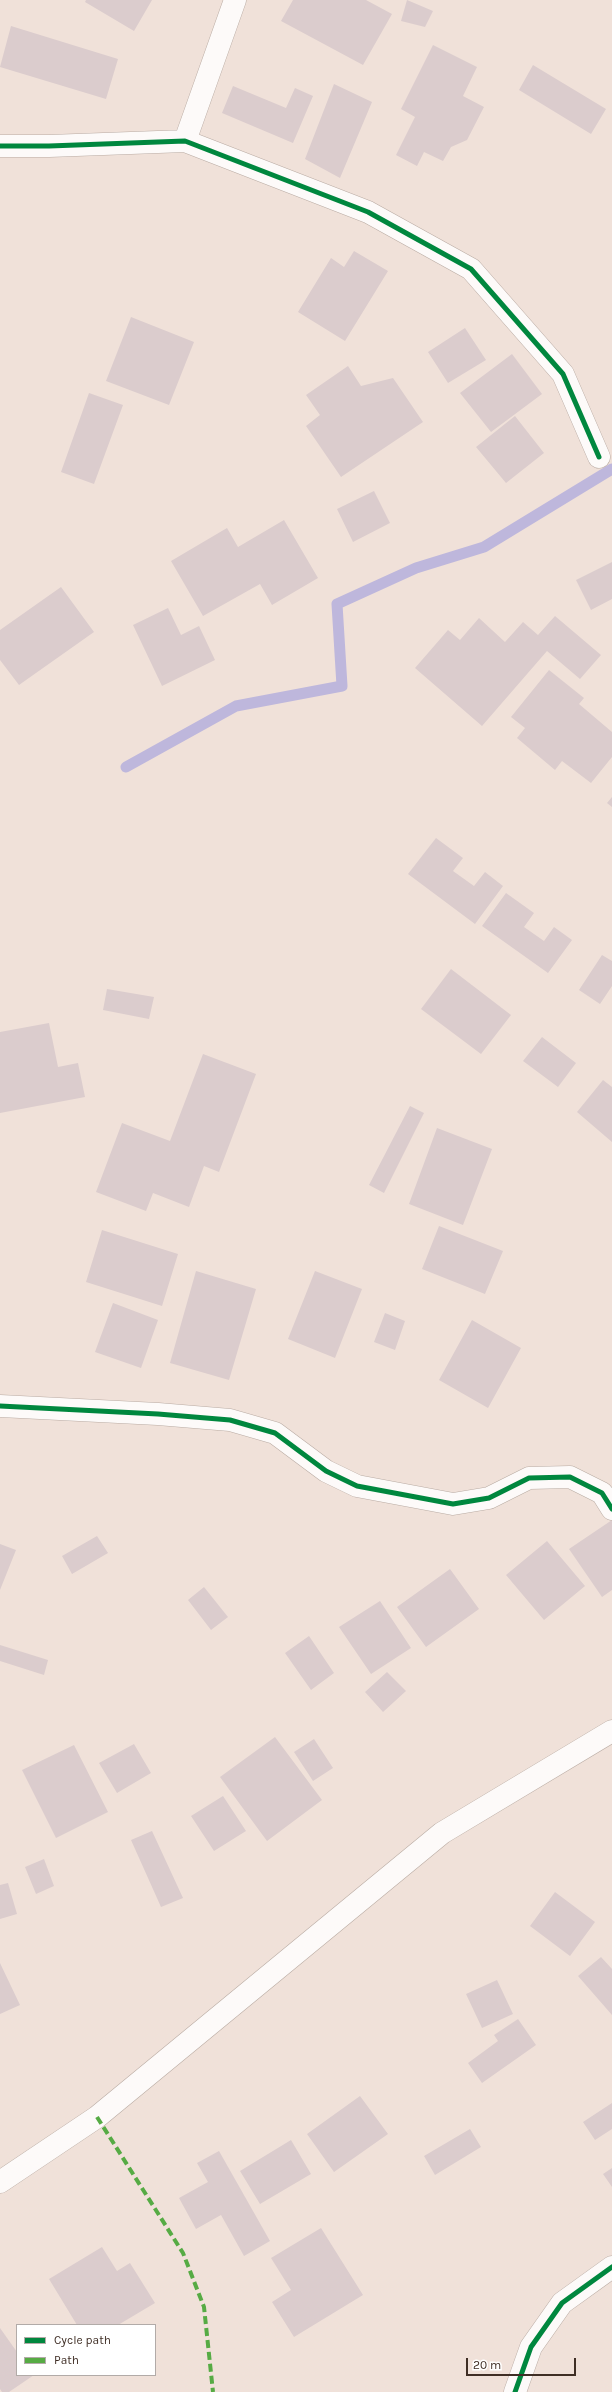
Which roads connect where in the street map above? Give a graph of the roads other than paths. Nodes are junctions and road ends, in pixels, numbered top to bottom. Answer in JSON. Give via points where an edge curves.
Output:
{"nodes":[{"id":1,"x":235,"y":0,"type":"edge"},
{"id":2,"x":185,"y":141,"type":"junction"},
{"id":3,"x":0,"y":146,"type":"edge"},
{"id":4,"x":599,"y":457,"type":"dead end"},
{"id":5,"x":0,"y":1390,"type":"edge"},
{"id":6,"x":8,"y":1407,"type":"edge"},
{"id":7,"x":612,"y":1509,"type":"edge"},
{"id":8,"x":612,"y":1731,"type":"edge"},
{"id":9,"x":0,"y":2182,"type":"edge"},
{"id":10,"x":612,"y":2267,"type":"edge"},
{"id":11,"x":515,"y":2392,"type":"edge"}],
"edges":[{"from":1,"to":2,"type":"street"},
{"from":2,"to":3,"type":"street"},
{"from":2,"to":4,"type":"street","via":[[368,212],[471,269],[563,374]]},
{"from":5,"to":6,"type":"street"},
{"from":6,"to":7,"type":"street","via":[[230,1420],[274,1433],[326,1470],[357,1486],[453,1504],[489,1498],[529,1478],[570,1477],[602,1493]]},
{"from":8,"to":9,"type":"street","via":[[442,1833],[97,2117]]},
{"from":10,"to":11,"type":"street","via":[[562,2303],[531,2347]]}]}
